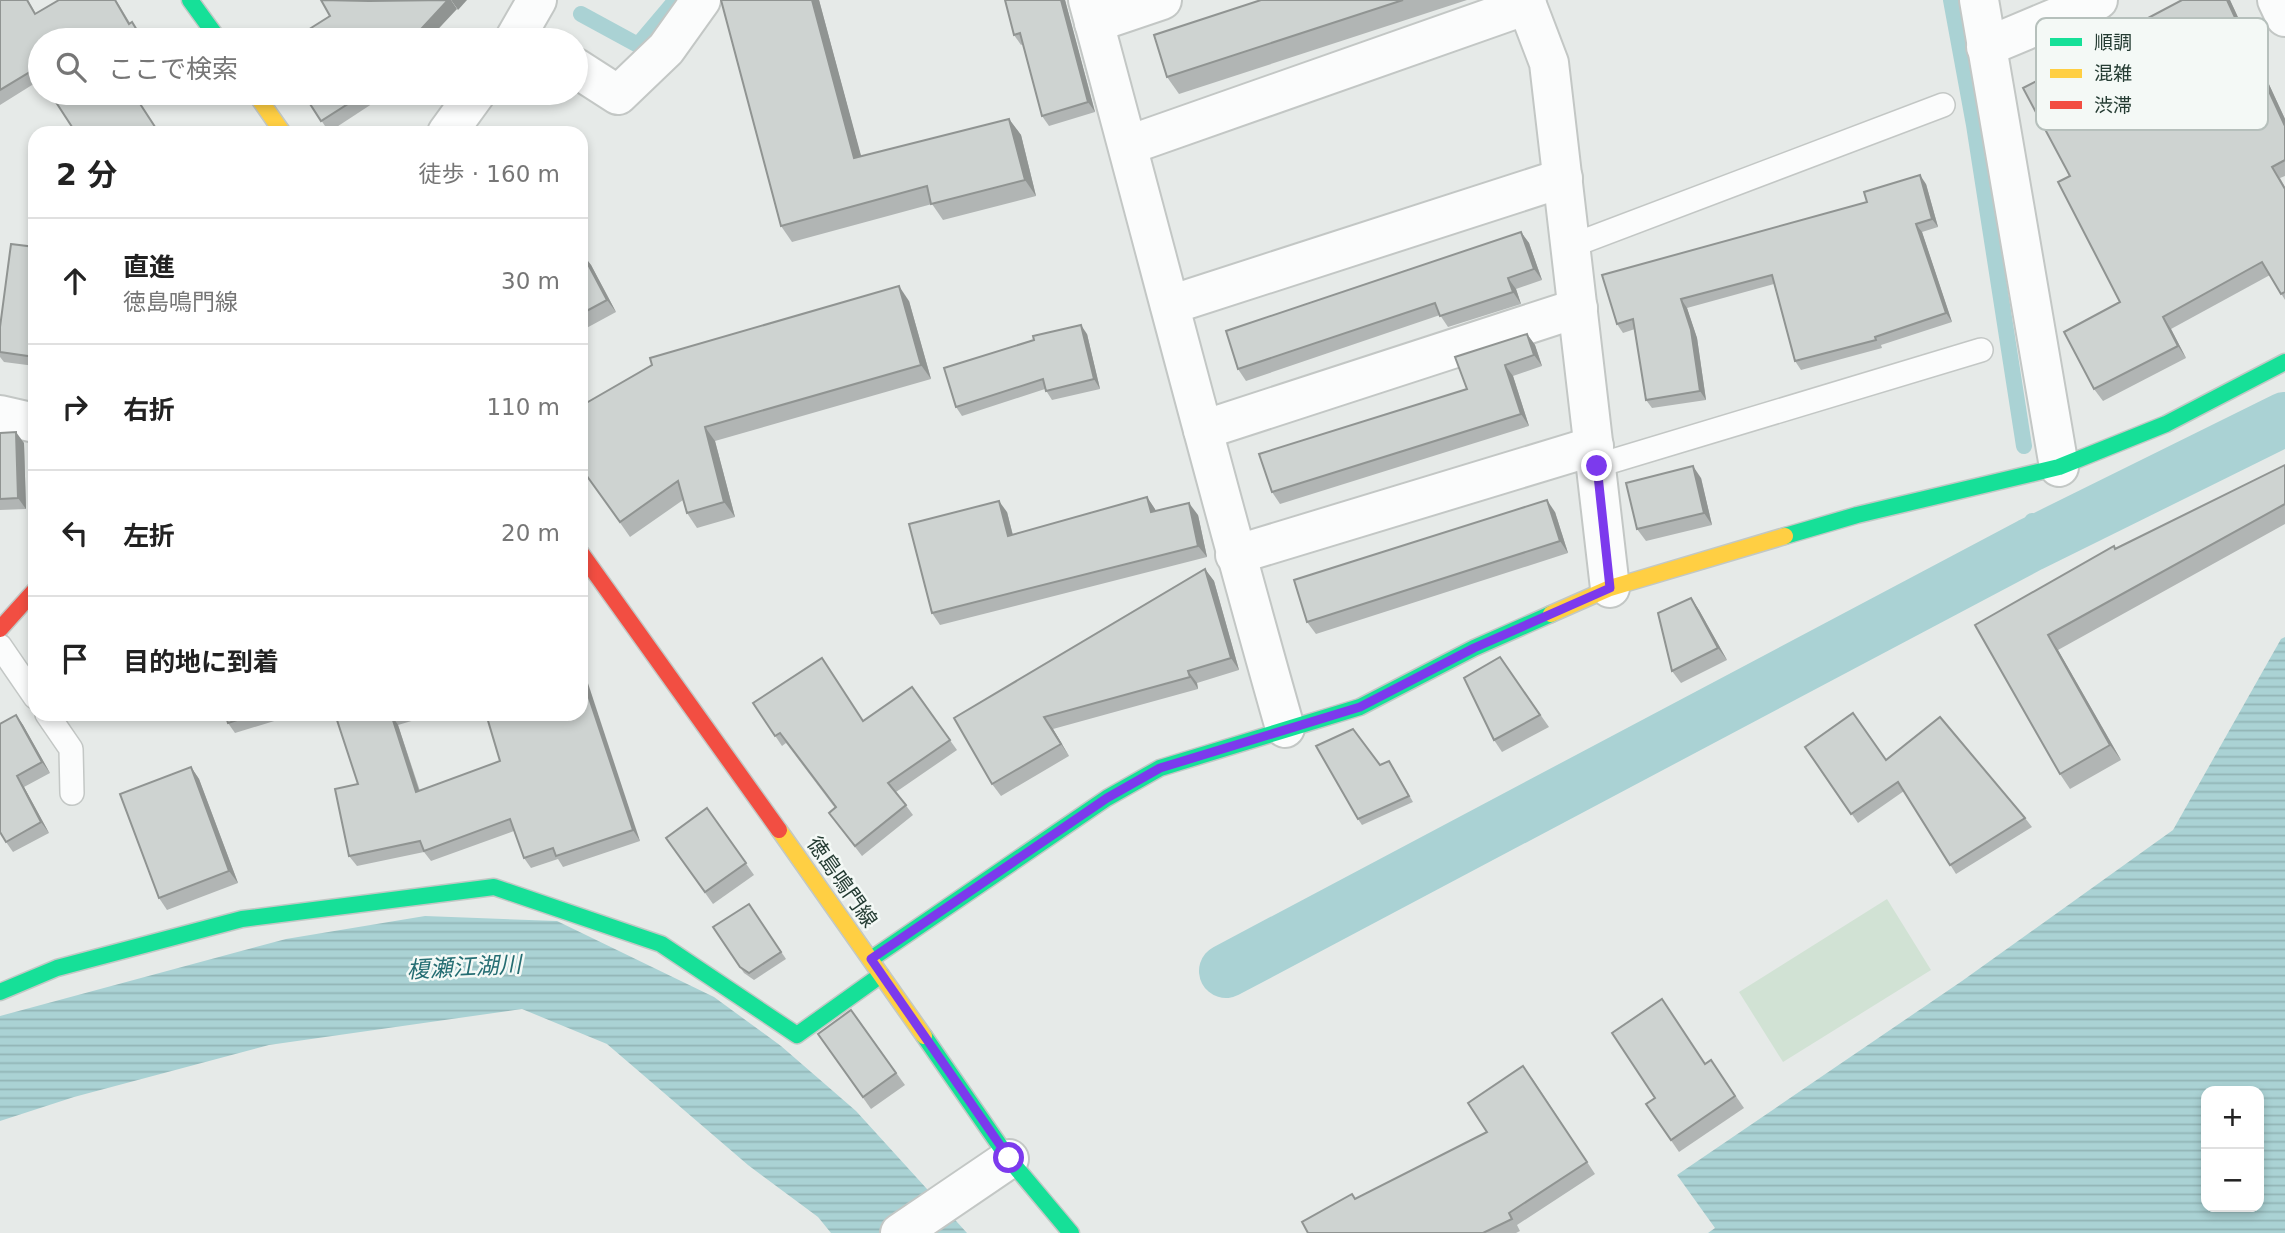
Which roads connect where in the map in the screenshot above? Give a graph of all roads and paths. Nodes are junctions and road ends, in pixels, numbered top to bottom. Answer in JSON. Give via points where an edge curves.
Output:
{"nodes":[{"id":1,"x":190,"y":0,"type":"edge"},
{"id":2,"x":701,"y":0,"type":"edge"},
{"id":3,"x":1163,"y":0,"type":"edge"},
{"id":4,"x":1979,"y":0,"type":"edge"},
{"id":5,"x":2098,"y":0,"type":"edge"},
{"id":6,"x":2277,"y":0,"type":"edge"},
{"id":7,"x":1526,"y":2,"type":"edge"},
{"id":8,"x":1091,"y":11,"type":"edge"},
{"id":9,"x":2055,"y":18,"type":"edge"},
{"id":10,"x":2285,"y":18,"type":"edge"},
{"id":11,"x":2036,"y":26,"type":"edge"},
{"id":12,"x":210,"y":28,"type":"edge"},
{"id":13,"x":1986,"y":47,"type":"junction"},
{"id":14,"x":588,"y":76,"type":"edge"},
{"id":15,"x":264,"y":105,"type":"edge"},
{"id":16,"x":467,"y":105,"type":"edge"},
{"id":17,"x":1944,"y":105,"type":"dead end"},
{"id":18,"x":279,"y":126,"type":"edge"},
{"id":19,"x":452,"y":126,"type":"edge"},
{"id":20,"x":1129,"y":145,"type":"junction"},
{"id":21,"x":1563,"y":178,"type":"junction"},
{"id":22,"x":1571,"y":246,"type":"junction"},
{"id":23,"x":1170,"y":305,"type":"junction"},
{"id":24,"x":1578,"y":308,"type":"junction"},
{"id":25,"x":1981,"y":350,"type":"dead end"},
{"id":26,"x":2285,"y":362,"type":"edge"},
{"id":27,"x":0,"y":415,"type":"edge"},
{"id":28,"x":28,"y":421,"type":"edge"},
{"id":29,"x":1203,"y":430,"type":"junction"},
{"id":30,"x":1595,"y":456,"type":"junction"},
{"id":31,"x":2059,"y":467,"type":"junction"},
{"id":32,"x":1235,"y":555,"type":"junction"},
{"id":33,"x":588,"y":562,"type":"edge"},
{"id":34,"x":1610,"y":588,"type":"junction"},
{"id":35,"x":28,"y":598,"type":"edge"},
{"id":36,"x":0,"y":629,"type":"edge"},
{"id":37,"x":0,"y":646,"type":"edge"},
{"id":38,"x":28,"y":687,"type":"edge"},
{"id":39,"x":52,"y":721,"type":"edge"},
{"id":40,"x":1285,"y":729,"type":"junction"},
{"id":41,"x":72,"y":793,"type":"dead end"},
{"id":42,"x":871,"y":959,"type":"junction"},
{"id":43,"x":881,"y":975,"type":"junction"},
{"id":44,"x":0,"y":992,"type":"edge"},
{"id":45,"x":1009,"y":1158,"type":"junction"},
{"id":46,"x":900,"y":1233,"type":"edge"},
{"id":47,"x":1071,"y":1233,"type":"edge"}],
"edges":[{"from":1,"to":12,"type":"street"},
{"from":2,"to":14,"type":"street","via":[[666,49],[618,95]]},
{"from":3,"to":8,"type":"street"},
{"from":4,"to":13,"type":"street"},
{"from":5,"to":9,"type":"street"},
{"from":6,"to":10,"type":"street"},
{"from":7,"to":20,"type":"street"},
{"from":7,"to":21,"type":"street","via":[[1549,63]]},
{"from":8,"to":20,"type":"street"},
{"from":11,"to":13,"type":"street"},
{"from":13,"to":31,"type":"street"},
{"from":15,"to":18,"type":"street"},
{"from":16,"to":19,"type":"street"},
{"from":17,"to":22,"type":"lane"},
{"from":20,"to":23,"type":"street"},
{"from":21,"to":22,"type":"street"},
{"from":21,"to":23,"type":"street"},
{"from":22,"to":24,"type":"street"},
{"from":23,"to":29,"type":"street"},
{"from":24,"to":29,"type":"street"},
{"from":24,"to":30,"type":"street"},
{"from":25,"to":30,"type":"lane"},
{"from":26,"to":31,"type":"street","via":[[2166,424]]},
{"from":27,"to":28,"type":"street"},
{"from":29,"to":32,"type":"street"},
{"from":30,"to":32,"type":"street"},
{"from":30,"to":34,"type":"street"},
{"from":31,"to":34,"type":"street","via":[[1857,514]]},
{"from":32,"to":40,"type":"street"},
{"from":33,"to":42,"type":"street","name":"徳島鳴門線"},
{"from":34,"to":40,"type":"street","via":[[1474,648],[1360,707]]},
{"from":35,"to":36,"type":"street"},
{"from":37,"to":38,"type":"lane"},
{"from":39,"to":41,"type":"lane","via":[[71,749]]},
{"from":40,"to":42,"type":"street","via":[[1160,768],[1117,792]]},
{"from":42,"to":43,"type":"street","name":"徳島鳴門線"},
{"from":43,"to":44,"type":"street","via":[[797,1035],[661,944],[494,887],[243,919],[57,968]]},
{"from":43,"to":45,"type":"street","name":"徳島鳴門線"},
{"from":45,"to":46,"type":"street"},
{"from":45,"to":47,"type":"street","name":"徳島鳴門線"}]}
